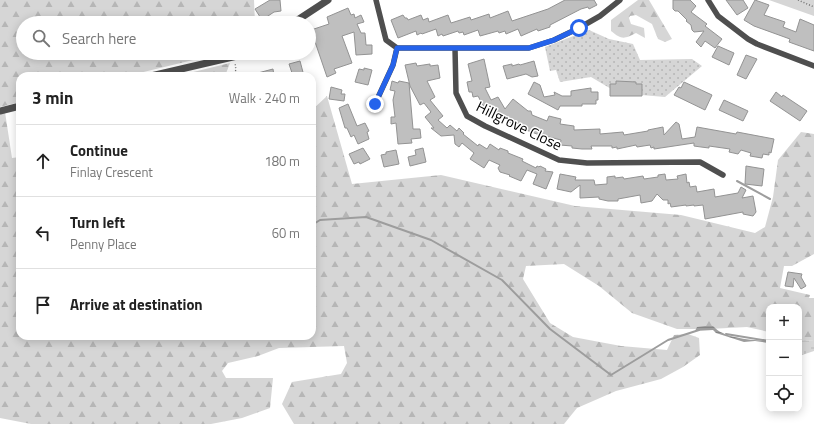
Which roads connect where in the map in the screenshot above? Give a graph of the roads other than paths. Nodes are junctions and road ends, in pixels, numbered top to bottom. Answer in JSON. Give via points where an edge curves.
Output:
{"nodes":[{"id":1,"x":328,"y":0,"type":"edge"},
{"id":2,"x":376,"y":0,"type":"edge"},
{"id":3,"x":620,"y":0,"type":"edge"},
{"id":4,"x":708,"y":0,"type":"edge"},
{"id":5,"x":304,"y":16,"type":"edge"},
{"id":6,"x":397,"y":48,"type":"junction"},
{"id":7,"x":455,"y":48,"type":"junction"},
{"id":8,"x":222,"y":60,"type":"edge"},
{"id":9,"x":814,"y":66,"type":"edge"},
{"id":10,"x":169,"y":72,"type":"edge"},
{"id":11,"x":375,"y":104,"type":"dead end"},
{"id":12,"x":16,"y":107,"type":"edge"},
{"id":13,"x":0,"y":111,"type":"edge"},
{"id":14,"x":723,"y":175,"type":"dead end"}],
"edges":[{"from":1,"to":5,"type":"street"},
{"from":2,"to":6,"type":"street","via":[[386,40]]},
{"from":3,"to":7,"type":"street","via":[[579,28],[529,48]]},
{"from":4,"to":9,"type":"street","via":[[718,16],[748,39]]},
{"from":6,"to":7,"type":"street"},
{"from":6,"to":11,"type":"street","via":[[393,65]]},
{"from":7,"to":14,"type":"street","name":"Hillgrove Close","via":[[456,93],[467,116],[485,126],[559,160],[587,163],[700,162]]},
{"from":8,"to":10,"type":"street"},
{"from":12,"to":13,"type":"street"}]}
